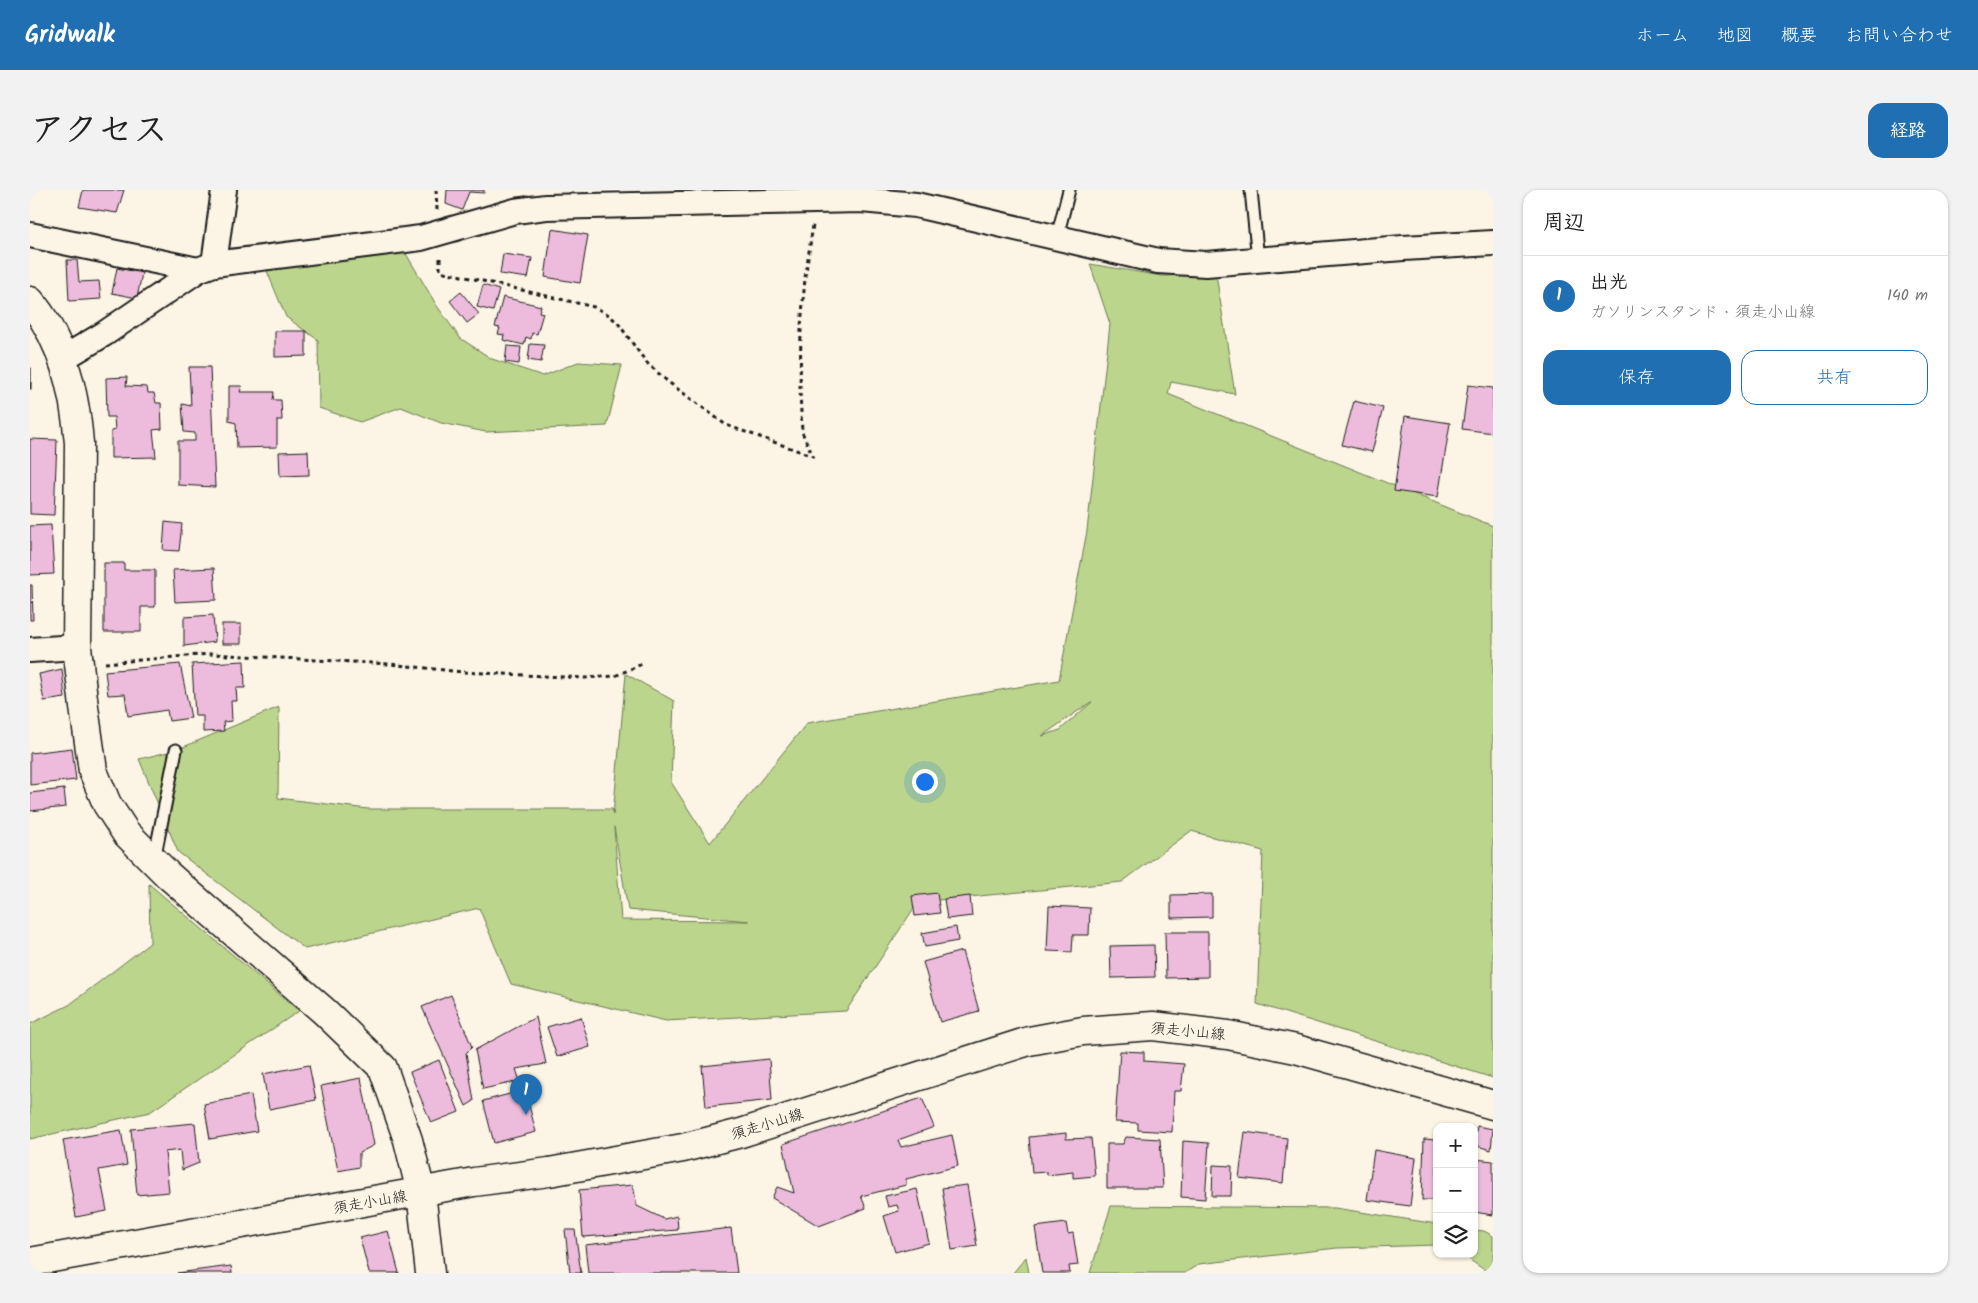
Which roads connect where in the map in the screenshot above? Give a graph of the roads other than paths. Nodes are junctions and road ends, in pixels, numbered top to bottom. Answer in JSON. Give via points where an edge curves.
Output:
{"nodes":[{"id":1,"x":224,"y":190,"type":"edge"},
{"id":2,"x":1069,"y":190,"type":"edge"},
{"id":3,"x":1251,"y":190,"type":"edge"},
{"id":4,"x":30,"y":235,"type":"edge"},
{"id":5,"x":1056,"y":237,"type":"junction"},
{"id":6,"x":1493,"y":243,"type":"edge"},
{"id":7,"x":1258,"y":260,"type":"junction"},
{"id":8,"x":206,"y":267,"type":"junction"},
{"id":9,"x":30,"y":300,"type":"edge"},
{"id":10,"x":62,"y":359,"type":"junction"},
{"id":11,"x":30,"y":650,"type":"edge"},
{"id":12,"x":78,"y":656,"type":"junction"},
{"id":13,"x":176,"y":750,"type":"dead end"},
{"id":14,"x":161,"y":868,"type":"junction"},
{"id":15,"x":1493,"y":1105,"type":"edge"},
{"id":16,"x":421,"y":1192,"type":"junction"},
{"id":17,"x":30,"y":1262,"type":"edge"},
{"id":18,"x":430,"y":1273,"type":"edge"}],
"edges":[{"from":1,"to":8,"type":"street"},
{"from":2,"to":5,"type":"lane"},
{"from":3,"to":7,"type":"lane"},
{"from":4,"to":8,"type":"street"},
{"from":5,"to":7,"type":"street","via":[[1158,261],[1206,264]]},
{"from":5,"to":8,"type":"street","via":[[916,204],[861,200],[546,207],[515,211],[411,239]]},
{"from":6,"to":7,"type":"street"},
{"from":8,"to":10,"type":"street"},
{"from":9,"to":10,"type":"main road","via":[[47,326]]},
{"from":10,"to":12,"type":"main road","via":[[74,400],[79,443]]},
{"from":11,"to":12,"type":"street"},
{"from":12,"to":14,"type":"main road","via":[[93,771],[107,804],[126,833]]},
{"from":13,"to":14,"type":"lane"},
{"from":14,"to":16,"type":"main road","via":[[325,1012],[383,1068],[408,1140]]},
{"from":15,"to":16,"type":"main road","name":"須走小山線","via":[[1296,1049],[1228,1035],[1153,1026],[1083,1031],[1029,1041],[741,1133],[683,1148]]},
{"from":16,"to":17,"type":"main road","name":"須走小山線"},
{"from":16,"to":18,"type":"main road"}]}
